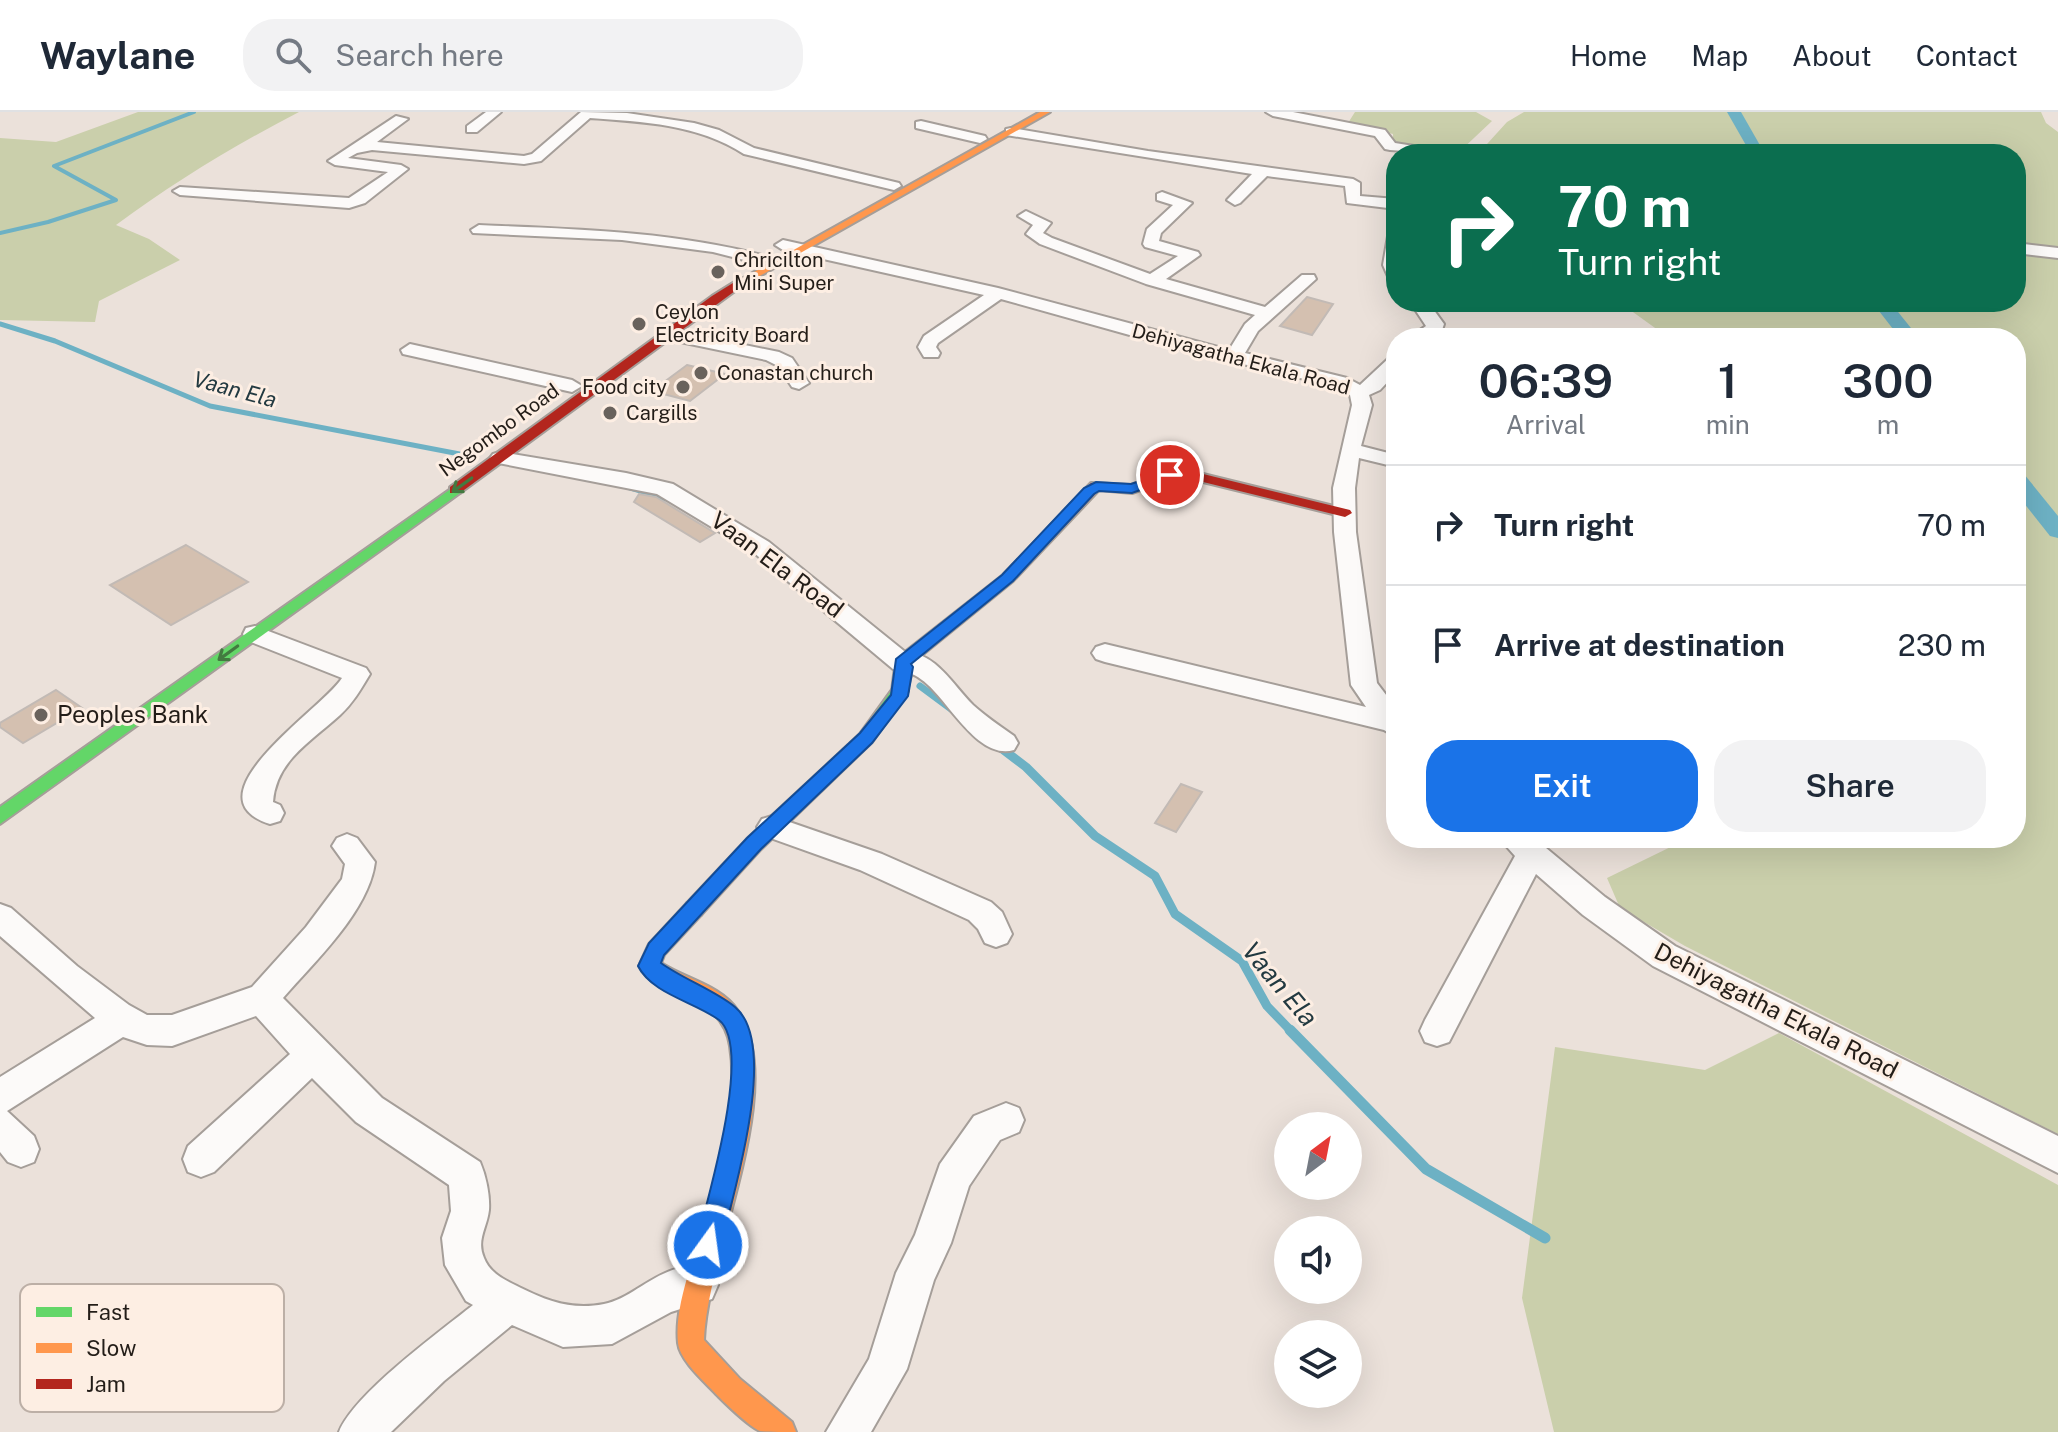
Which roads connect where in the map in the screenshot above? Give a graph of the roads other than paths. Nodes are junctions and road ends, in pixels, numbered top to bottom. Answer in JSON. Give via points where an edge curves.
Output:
{"nodes":[{"id":1,"x":494,"y":112,"type":"edge"},
{"id":2,"x":569,"y":112,"type":"edge"},
{"id":3,"x":1030,"y":112,"type":"edge"},
{"id":4,"x":1046,"y":112,"type":"edge"},
{"id":5,"x":1273,"y":112,"type":"edge"},
{"id":6,"x":1350,"y":112,"type":"edge"},
{"id":7,"x":587,"y":114,"type":"edge"},
{"id":8,"x":643,"y":115,"type":"edge"},
{"id":9,"x":401,"y":119,"type":"dead end"},
{"id":10,"x":921,"y":125,"type":"dead end"},
{"id":11,"x":1337,"y":126,"type":"junction"},
{"id":12,"x":472,"y":129,"type":"dead end"},
{"id":13,"x":1011,"y":132,"type":"junction"},
{"id":14,"x":980,"y":139,"type":"junction"},
{"id":15,"x":1387,"y":144,"type":"edge"},
{"id":16,"x":361,"y":147,"type":"junction"},
{"id":17,"x":1265,"y":169,"type":"junction"},
{"id":18,"x":894,"y":186,"type":"junction"},
{"id":19,"x":180,"y":191,"type":"dead end"},
{"id":20,"x":1162,"y":197,"type":"dead end"},
{"id":21,"x":1235,"y":200,"type":"dead end"},
{"id":22,"x":1386,"y":203,"type":"edge"},
{"id":23,"x":1026,"y":216,"type":"dead end"},
{"id":24,"x":479,"y":230,"type":"dead end"},
{"id":25,"x":790,"y":247,"type":"junction"},
{"id":26,"x":2026,"y":249,"type":"edge"},
{"id":27,"x":2058,"y":253,"type":"edge"},
{"id":28,"x":760,"y":259,"type":"junction"},
{"id":29,"x":1308,"y":279,"type":"dead end"},
{"id":30,"x":1152,"y":280,"type":"junction"},
{"id":31,"x":998,"y":293,"type":"junction"},
{"id":32,"x":1267,"y":313,"type":"junction"},
{"id":33,"x":667,"y":334,"type":"junction"},
{"id":34,"x":410,"y":350,"type":"dead end"},
{"id":35,"x":931,"y":353,"type":"dead end"},
{"id":36,"x":1234,"y":357,"type":"junction"},
{"id":37,"x":1386,"y":372,"type":"edge"},
{"id":38,"x":799,"y":383,"type":"dead end"},
{"id":39,"x":572,"y":386,"type":"junction"},
{"id":40,"x":1359,"y":392,"type":"junction"},
{"id":41,"x":1350,"y":449,"type":"junction"},
{"id":42,"x":500,"y":458,"type":"junction"},
{"id":43,"x":1386,"y":458,"type":"edge"},
{"id":44,"x":1345,"y":513,"type":"junction"},
{"id":45,"x":255,"y":634,"type":"junction"},
{"id":46,"x":1105,"y":653,"type":"dead end"},
{"id":47,"x":904,"y":661,"type":"junction"},
{"id":48,"x":1386,"y":714,"type":"edge"},
{"id":49,"x":1386,"y":723,"type":"edge"},
{"id":50,"x":1004,"y":743,"type":"dead end"},
{"id":51,"x":39,"y":766,"type":"dead end"},
{"id":52,"x":270,"y":813,"type":"dead end"},
{"id":53,"x":0,"y":817,"type":"edge"},
{"id":54,"x":772,"y":827,"type":"junction"},
{"id":55,"x":347,"y":846,"type":"dead end"},
{"id":56,"x":1522,"y":848,"type":"edge"},
{"id":57,"x":1525,"y":848,"type":"edge"},
{"id":58,"x":0,"y":917,"type":"edge"},
{"id":59,"x":996,"y":934,"type":"dead end"},
{"id":60,"x":261,"y":1000,"type":"junction"},
{"id":61,"x":124,"y":1018,"type":"junction"},
{"id":62,"x":1437,"y":1031,"type":"dead end"},
{"id":63,"x":313,"y":1055,"type":"junction"},
{"id":64,"x":0,"y":1097,"type":"edge"},
{"id":65,"x":1006,"y":1120,"type":"dead end"},
{"id":66,"x":2058,"y":1155,"type":"edge"},
{"id":67,"x":201,"y":1159,"type":"dead end"},
{"id":68,"x":698,"y":1285,"type":"junction"},
{"id":69,"x":508,"y":1303,"type":"junction"},
{"id":70,"x":360,"y":1432,"type":"edge"},
{"id":71,"x":782,"y":1432,"type":"edge"},
{"id":72,"x":847,"y":1432,"type":"edge"}],
"edges":[{"from":1,"to":12,"type":"street"},
{"from":2,"to":7,"type":"street"},
{"from":3,"to":14,"type":"main road","name":"Negombo Road"},
{"from":4,"to":13,"type":"main road","name":"Negombo Road"},
{"from":5,"to":11,"type":"street"},
{"from":6,"to":11,"type":"street"},
{"from":7,"to":8,"type":"street"},
{"from":7,"to":16,"type":"street","via":[[536,158],[524,160]]},
{"from":8,"to":18,"type":"street","via":[[722,135],[749,151]]},
{"from":9,"to":16,"type":"street"},
{"from":10,"to":14,"type":"street"},
{"from":11,"to":15,"type":"street","via":[[1380,133]]},
{"from":13,"to":17,"type":"street"},
{"from":13,"to":25,"type":"main road","name":"Negombo Road"},
{"from":14,"to":18,"type":"main road","name":"Negombo Road"},
{"from":16,"to":19,"type":"street","via":[[335,161],[401,169],[356,202]]},
{"from":17,"to":21,"type":"street"},
{"from":17,"to":22,"type":"street","via":[[1353,183],[1352,200]]},
{"from":18,"to":25,"type":"main road","name":"Negombo Road"},
{"from":20,"to":30,"type":"street","via":[[1184,203],[1153,232],[1151,244],[1192,255]]},
{"from":23,"to":30,"type":"street","via":[[1043,223],[1034,234],[1046,241]]},
{"from":24,"to":28,"type":"street","via":[[622,235]]},
{"from":25,"to":28,"type":"main road","name":"Negombo Road"},
{"from":25,"to":31,"type":"street","name":"Dehiyagatha Ekala Road"},
{"from":25,"to":33,"type":"main road","name":"Negombo Road"},
{"from":26,"to":27,"type":"street"},
{"from":28,"to":39,"type":"main road","name":"Negombo Road"},
{"from":29,"to":32,"type":"street"},
{"from":30,"to":32,"type":"street"},
{"from":31,"to":35,"type":"street","via":[[930,340]]},
{"from":31,"to":36,"type":"street","name":"Dehiyagatha Ekala Road"},
{"from":32,"to":36,"type":"street"},
{"from":33,"to":38,"type":"street","via":[[772,356],[785,362]]},
{"from":33,"to":42,"type":"main road","name":"Negombo Road"},
{"from":34,"to":39,"type":"street"},
{"from":36,"to":40,"type":"street","name":"Dehiyagatha Ekala Road","via":[[1340,382]]},
{"from":37,"to":40,"type":"street"},
{"from":39,"to":51,"type":"main road","name":"Negombo Road"},
{"from":40,"to":41,"type":"street","name":"Dehiyagatha Ekala Road","via":[[1362,405]]},
{"from":41,"to":43,"type":"street"},
{"from":41,"to":44,"type":"street","name":"Dehiyagatha Ekala Road"},
{"from":42,"to":45,"type":"main road","name":"Negombo Road","one_way":true},
{"from":42,"to":47,"type":"street","name":"Vaan Ela Road","via":[[665,489],[761,547]]},
{"from":44,"to":47,"type":"main road","via":[[1195,476],[1170,475],[1132,489],[1096,486],[1008,578]]},
{"from":44,"to":48,"type":"street","name":"Dehiyagatha Ekala Road","via":[[1364,685]]},
{"from":45,"to":52,"type":"street","via":[[357,674],[350,690],[290,743],[260,781],[258,807]]},
{"from":45,"to":53,"type":"main road","name":"Negombo Road","one_way":true},
{"from":46,"to":49,"type":"street"},
{"from":47,"to":50,"type":"street","name":"Vaan Ela Road","via":[[934,675],[964,712]]},
{"from":47,"to":54,"type":"main road","via":[[899,696],[866,738]]},
{"from":54,"to":59,"type":"street","via":[[871,862],[980,911]]},
{"from":54,"to":68,"type":"main road","via":[[656,950],[649,966],[728,1014],[739,1031],[745,1061],[734,1139]]},
{"from":55,"to":60,"type":"street","via":[[360,862],[357,883]]},
{"from":56,"to":62,"type":"street"},
{"from":57,"to":66,"type":"street","name":"Dehiyagatha Ekala Road","via":[[1664,956]]},
{"from":58,"to":61,"type":"street"},
{"from":60,"to":61,"type":"street","via":[[246,1000],[189,1027],[162,1032]]},
{"from":60,"to":63,"type":"street"},
{"from":61,"to":64,"type":"street"},
{"from":63,"to":67,"type":"street"},
{"from":63,"to":69,"type":"street","via":[[369,1110],[467,1175],[470,1211],[461,1238],[465,1265],[480,1287]]},
{"from":65,"to":72,"type":"street","via":[[987,1128],[953,1177],[886,1369]]},
{"from":68,"to":69,"type":"street","via":[[663,1294],[612,1324],[563,1327]]},
{"from":68,"to":71,"type":"main road","via":[[691,1345],[730,1389]]},
{"from":69,"to":70,"type":"street","via":[[429,1366]]}]}
